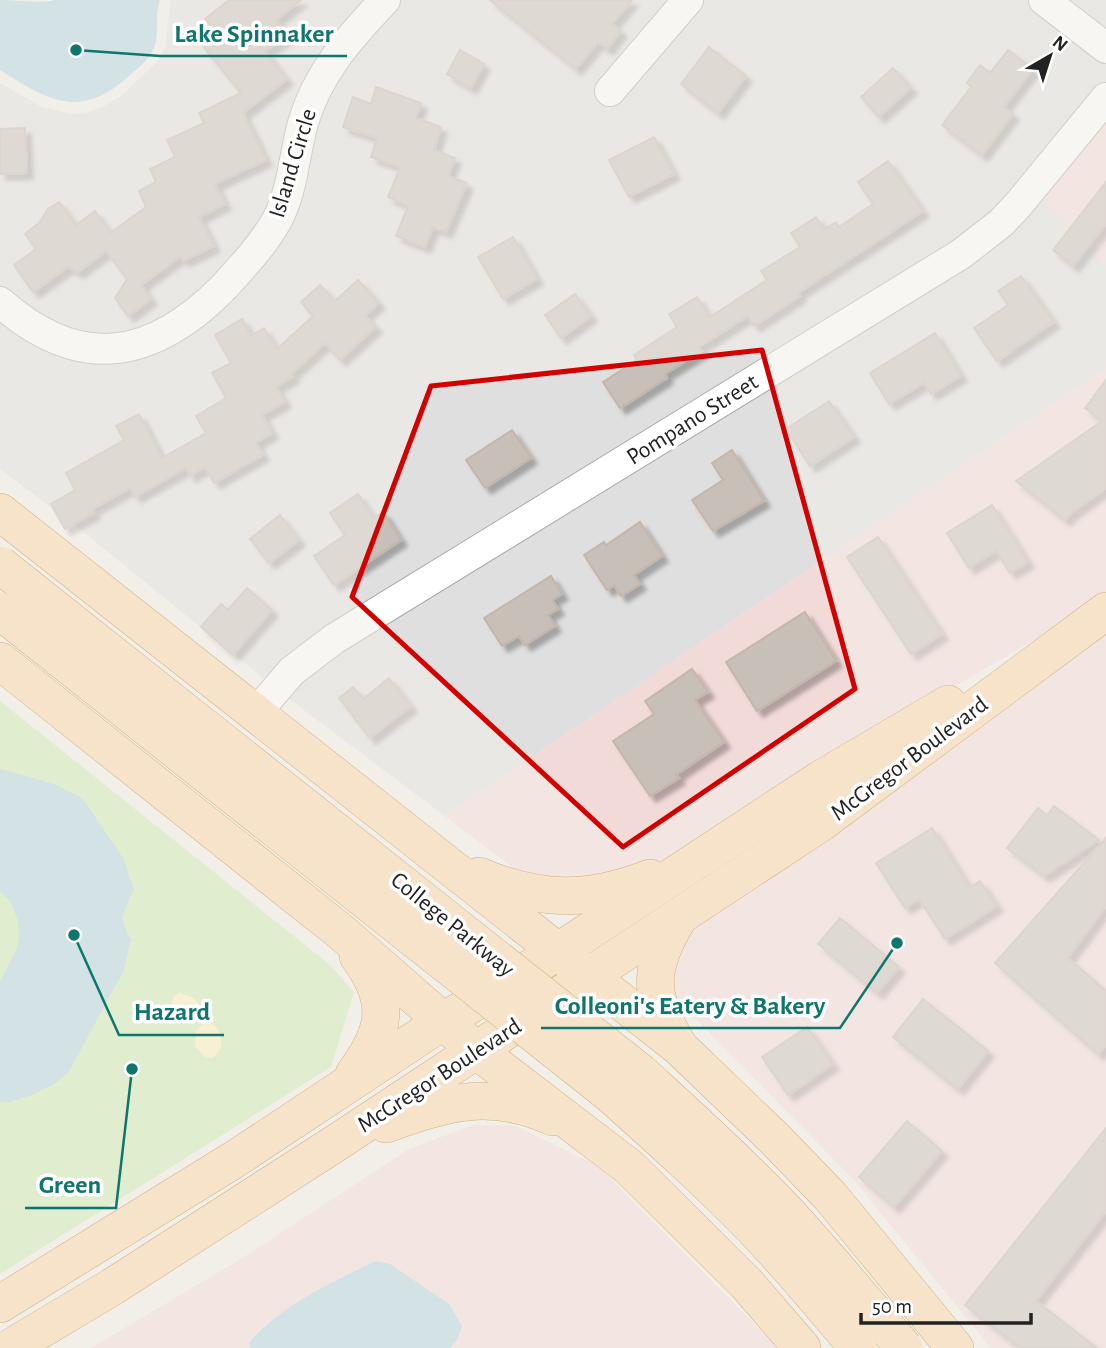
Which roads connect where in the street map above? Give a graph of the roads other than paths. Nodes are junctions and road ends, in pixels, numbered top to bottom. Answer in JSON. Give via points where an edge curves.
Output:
{"nodes":[{"id":1,"x":385,"y":0,"type":"edge"},
{"id":2,"x":688,"y":0,"type":"edge"},
{"id":3,"x":1044,"y":0,"type":"edge"},
{"id":4,"x":1106,"y":48,"type":"edge"},
{"id":5,"x":610,"y":91,"type":"dead end"},
{"id":6,"x":1106,"y":98,"type":"edge"},
{"id":7,"x":0,"y":302,"type":"edge"},
{"id":8,"x":0,"y":512,"type":"edge"},
{"id":9,"x":15,"y":531,"type":"edge"},
{"id":10,"x":0,"y":565,"type":"edge"},
{"id":11,"x":0,"y":611,"type":"edge"},
{"id":12,"x":1103,"y":619,"type":"edge"},
{"id":13,"x":0,"y":661,"type":"edge"},
{"id":14,"x":255,"y":714,"type":"junction"},
{"id":15,"x":417,"y":842,"type":"junction"},
{"id":16,"x":697,"y":861,"type":"junction"},
{"id":17,"x":469,"y":880,"type":"junction"},
{"id":18,"x":679,"y":917,"type":"junction"},
{"id":19,"x":341,"y":932,"type":"junction"},
{"id":20,"x":559,"y":951,"type":"junction"},
{"id":21,"x":380,"y":967,"type":"junction"},
{"id":22,"x":590,"y":976,"type":"junction"},
{"id":23,"x":518,"y":999,"type":"junction"},
{"id":24,"x":442,"y":1022,"type":"junction"},
{"id":25,"x":477,"y":1050,"type":"junction"},
{"id":26,"x":692,"y":1059,"type":"junction"},
{"id":27,"x":345,"y":1086,"type":"junction"},
{"id":28,"x":572,"y":1122,"type":"junction"},
{"id":29,"x":339,"y":1141,"type":"junction"},
{"id":30,"x":613,"y":1154,"type":"junction"},
{"id":31,"x":0,"y":1304,"type":"edge"},
{"id":32,"x":10,"y":1348,"type":"edge"},
{"id":33,"x":802,"y":1348,"type":"edge"},
{"id":34,"x":858,"y":1348,"type":"edge"},
{"id":35,"x":904,"y":1348,"type":"edge"},
{"id":36,"x":955,"y":1348,"type":"edge"}],
"edges":[{"from":1,"to":7,"type":"street","name":"Island Circle","via":[[349,37],[322,79],[303,124],[287,197],[277,220],[244,266],[189,318],[146,343],[92,348],[43,334]]},
{"from":2,"to":5,"type":"street"},
{"from":3,"to":4,"type":"street"},
{"from":6,"to":14,"type":"street","name":"Pompano Street","via":[[1018,205],[961,254],[334,639],[292,671]]},
{"from":8,"to":9,"type":"main road"},
{"from":9,"to":14,"type":"main road"},
{"from":10,"to":35,"type":"main road","name":"College Parkway","bridge":true,"via":[[641,1073],[779,1205]]},
{"from":11,"to":34,"type":"main road","name":"College Parkway","bridge":true,"via":[[610,1094],[751,1226]]},
{"from":12,"to":16,"type":"main road","name":"McGregor Boulevard","via":[[861,754]]},
{"from":12,"to":18,"type":"main road","name":"McGregor Boulevard","via":[[822,822]]},
{"from":13,"to":19,"type":"main road"},
{"from":14,"to":15,"type":"main road"},
{"from":15,"to":16,"type":"main road","via":[[474,874],[551,896],[614,890]]},
{"from":15,"to":17,"type":"main road"},
{"from":15,"to":19,"type":"main road","via":[[427,868],[428,892],[416,914],[396,930]]},
{"from":16,"to":20,"type":"main road","name":"McGregor Boulevard"},
{"from":17,"to":20,"type":"main road"},
{"from":17,"to":23,"type":"main road","via":[[505,934]]},
{"from":18,"to":22,"type":"main road","name":"McGregor Boulevard"},
{"from":18,"to":26,"type":"main road","via":[[654,970],[662,1020]]},
{"from":19,"to":21,"type":"main road"},
{"from":19,"to":27,"type":"main road","via":[[375,983],[380,1002],[377,1039]]},
{"from":20,"to":22,"type":"main road"},
{"from":20,"to":23,"type":"main road"},
{"from":21,"to":23,"type":"main road","via":[[429,988]]},
{"from":21,"to":24,"type":"main road"},
{"from":22,"to":23,"type":"main road"},
{"from":22,"to":26,"type":"main road"},
{"from":23,"to":24,"type":"main road"},
{"from":23,"to":25,"type":"main road"},
{"from":23,"to":26,"type":"main road","via":[[607,1019]]},
{"from":23,"to":28,"type":"main road","via":[[537,1064]]},
{"from":24,"to":25,"type":"main road"},
{"from":24,"to":27,"type":"main road","name":"McGregor Boulevard"},
{"from":25,"to":28,"type":"main road"},
{"from":25,"to":29,"type":"main road","name":"McGregor Boulevard"},
{"from":26,"to":30,"type":"main road","via":[[686,1069],[661,1075],[628,1100]]},
{"from":26,"to":36,"type":"main road","via":[[830,1196]]},
{"from":27,"to":31,"type":"main road","name":"McGregor Boulevard"},
{"from":28,"to":30,"type":"main road"},
{"from":29,"to":30,"type":"main road","via":[[440,1107],[495,1100],[538,1110]]},
{"from":29,"to":32,"type":"main road","name":"McGregor Boulevard"},
{"from":30,"to":33,"type":"main road","via":[[746,1283]]}]}
